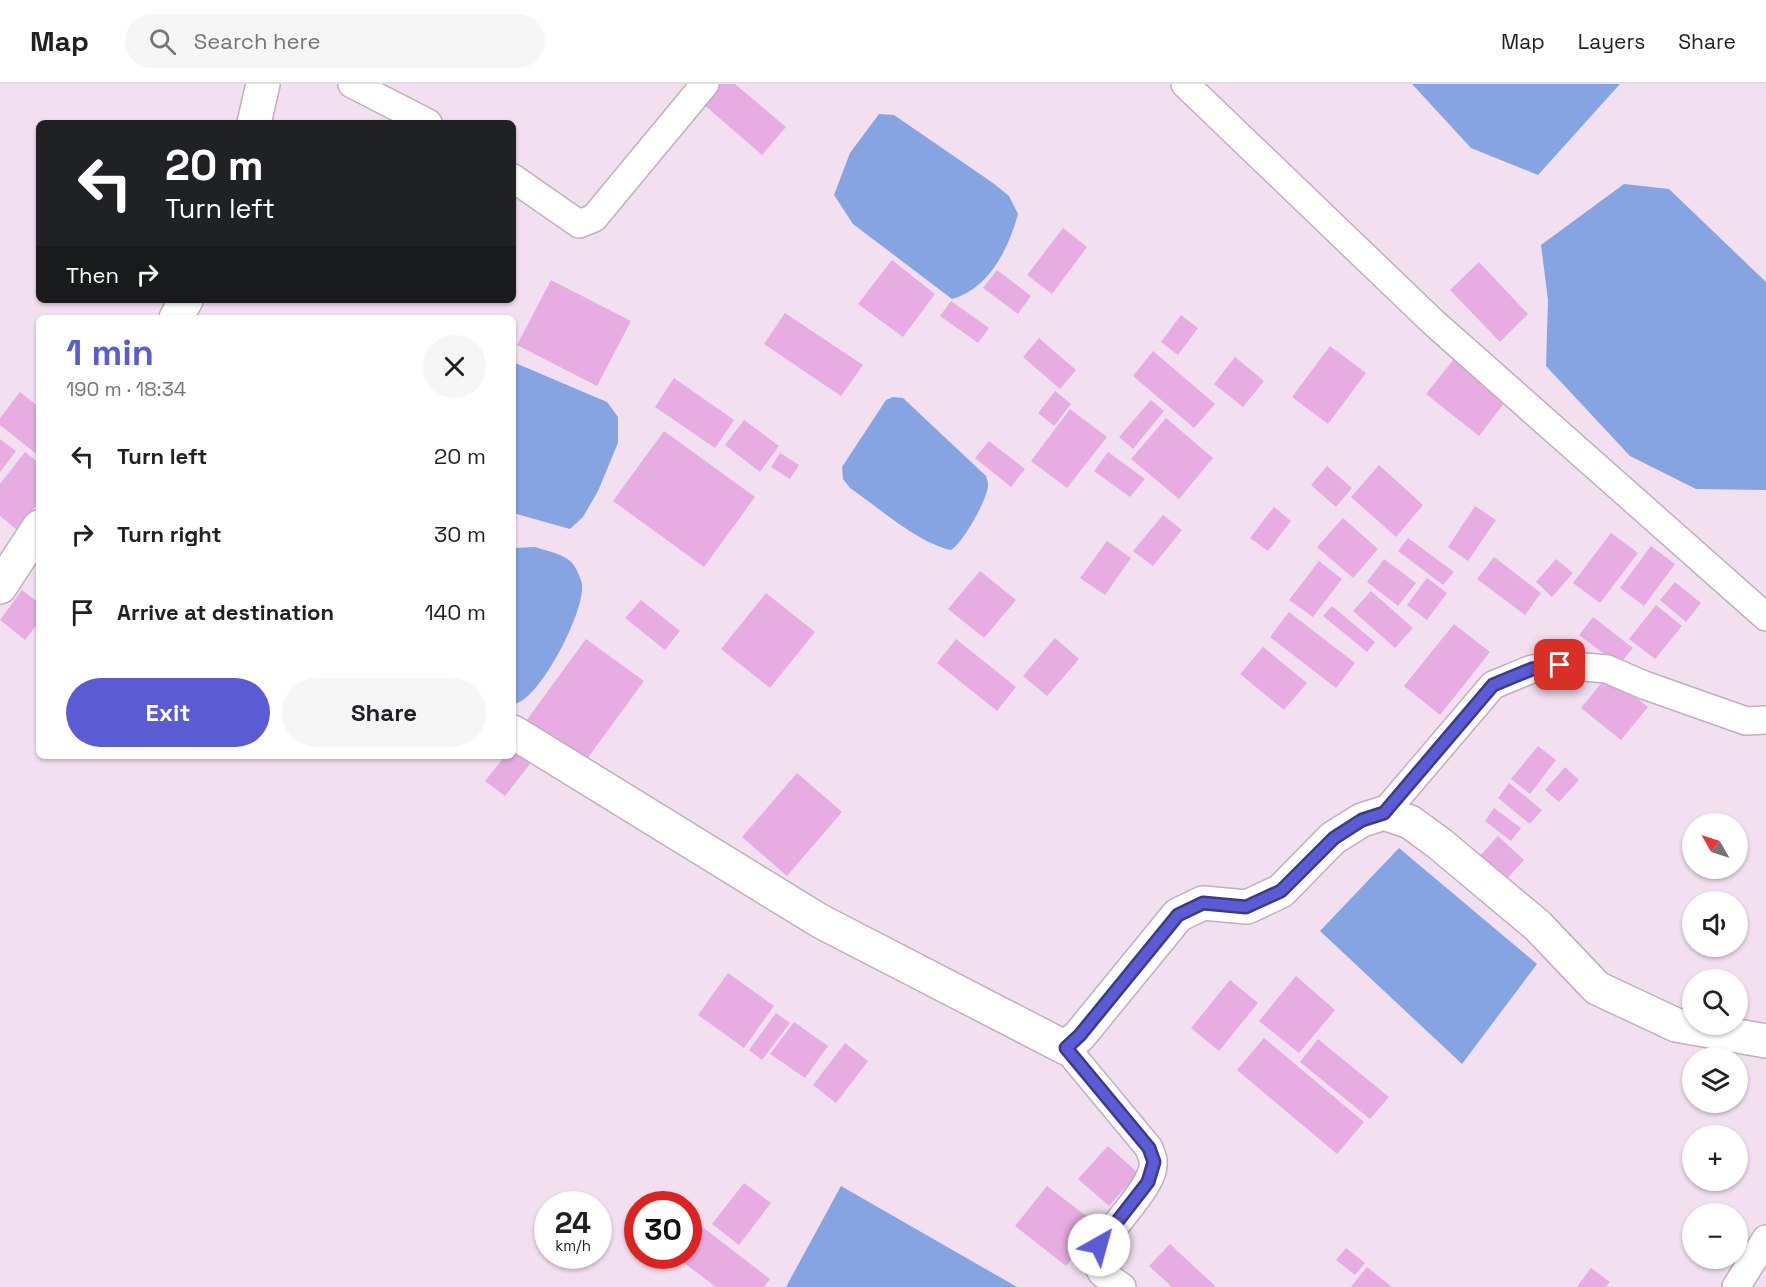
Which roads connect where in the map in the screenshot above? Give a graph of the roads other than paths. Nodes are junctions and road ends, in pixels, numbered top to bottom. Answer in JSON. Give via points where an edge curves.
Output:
{"nodes":[{"id":1,"x":263,"y":84,"type":"edge"},
{"id":2,"x":352,"y":84,"type":"edge"},
{"id":3,"x":705,"y":84,"type":"edge"},
{"id":4,"x":1185,"y":84,"type":"edge"},
{"id":5,"x":255,"y":120,"type":"edge"},
{"id":6,"x":422,"y":120,"type":"edge"},
{"id":7,"x":516,"y":180,"type":"edge"},
{"id":8,"x":36,"y":532,"type":"edge"},
{"id":9,"x":0,"y":587,"type":"edge"},
{"id":10,"x":1766,"y":616,"type":"edge"},
{"id":11,"x":1766,"y":720,"type":"edge"},
{"id":12,"x":516,"y":734,"type":"edge"},
{"id":13,"x":1384,"y":813,"type":"junction"},
{"id":14,"x":1766,"y":1041,"type":"edge"},
{"id":15,"x":1066,"y":1048,"type":"junction"},
{"id":16,"x":1766,"y":1239,"type":"edge"},
{"id":17,"x":1122,"y":1287,"type":"edge"},
{"id":18,"x":1736,"y":1287,"type":"edge"}],
"edges":[{"from":1,"to":5,"type":"main road"},
{"from":2,"to":6,"type":"street"},
{"from":3,"to":7,"type":"street","via":[[594,218],[579,224]]},
{"from":4,"to":10,"type":"street","via":[[1433,322]]},
{"from":8,"to":9,"type":"main road"},
{"from":11,"to":13,"type":"street","via":[[1746,721],[1607,669],[1560,665],[1532,669],[1493,685]]},
{"from":12,"to":15,"type":"main road","via":[[820,921]]},
{"from":13,"to":14,"type":"main road","via":[[1410,822],[1440,844],[1538,926],[1597,988],[1676,1025]]},
{"from":13,"to":15,"type":"main road","via":[[1362,820],[1334,838],[1281,891],[1246,907],[1203,903],[1178,915]]},
{"from":15,"to":17,"type":"street","via":[[1149,1148],[1154,1162],[1148,1182],[1099,1245],[1095,1260],[1102,1273]]},
{"from":16,"to":18,"type":"street"}]}
